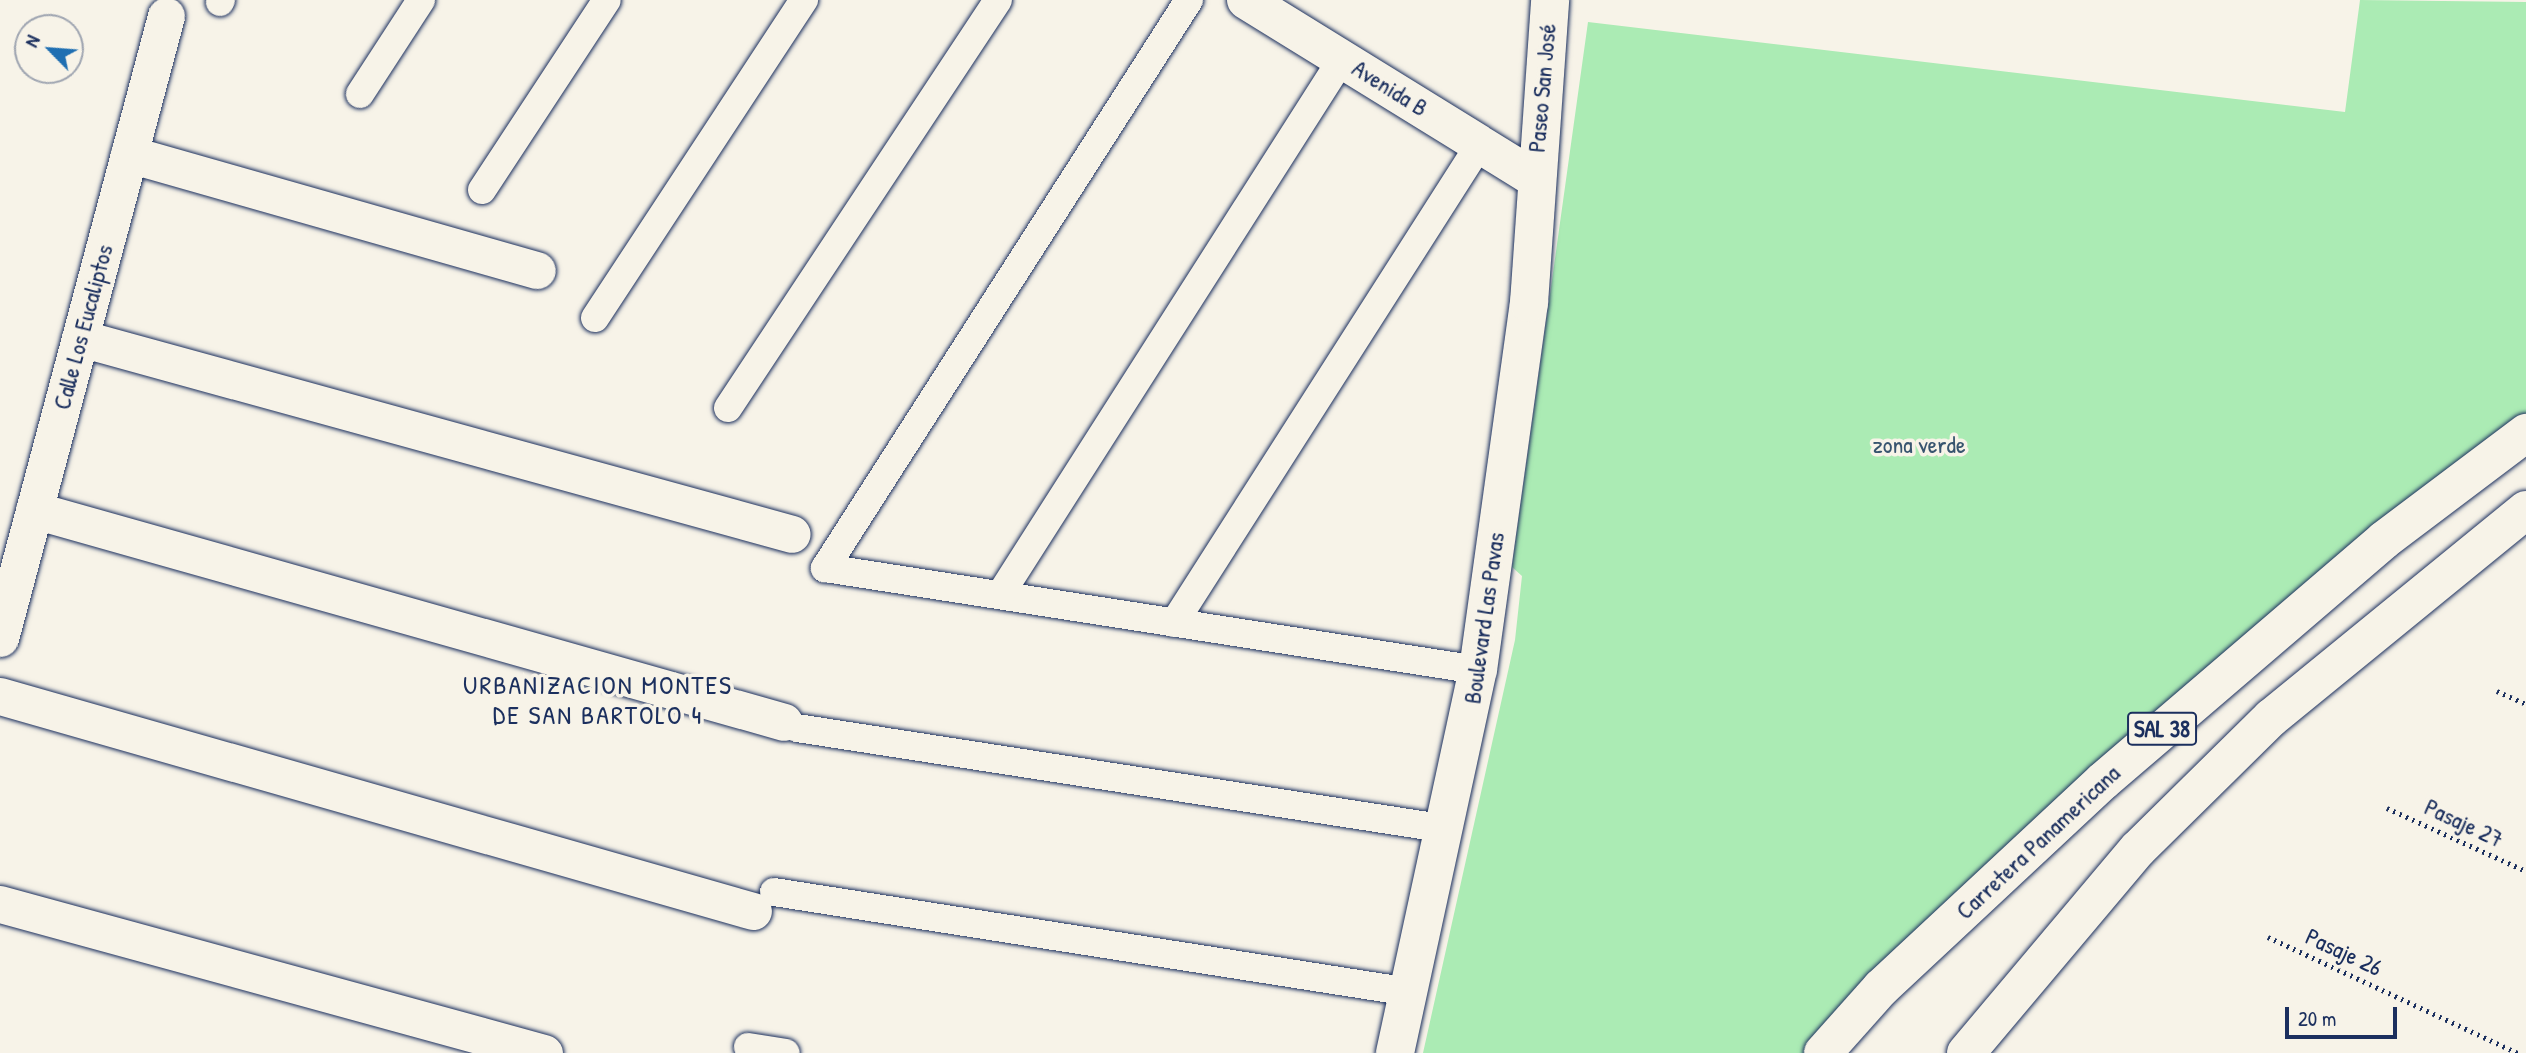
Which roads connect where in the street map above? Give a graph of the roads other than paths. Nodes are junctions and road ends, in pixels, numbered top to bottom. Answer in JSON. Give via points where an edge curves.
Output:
{"nodes":[{"id":1,"x":421,"y":0,"type":"edge"},
{"id":2,"x":607,"y":0,"type":"edge"},
{"id":3,"x":804,"y":0,"type":"edge"},
{"id":4,"x":998,"y":0,"type":"edge"},
{"id":5,"x":1189,"y":0,"type":"edge"},
{"id":6,"x":1246,"y":0,"type":"edge"},
{"id":7,"x":1550,"y":0,"type":"edge"},
{"id":8,"x":166,"y":16,"type":"dead end"},
{"id":9,"x":1342,"y":59,"type":"junction"},
{"id":10,"x":360,"y":94,"type":"dead end"},
{"id":11,"x":1480,"y":144,"type":"junction"},
{"id":12,"x":129,"y":155,"type":"junction"},
{"id":13,"x":1533,"y":177,"type":"junction"},
{"id":14,"x":482,"y":190,"type":"dead end"},
{"id":15,"x":537,"y":270,"type":"dead end"},
{"id":16,"x":595,"y":318,"type":"dead end"},
{"id":17,"x":80,"y":338,"type":"junction"},
{"id":18,"x":728,"y":408,"type":"dead end"},
{"id":19,"x":2526,"y":433,"type":"edge"},
{"id":20,"x":34,"y":510,"type":"junction"},
{"id":21,"x":2526,"y":510,"type":"edge"},
{"id":22,"x":792,"y":534,"type":"dead end"},
{"id":23,"x":999,"y":595,"type":"junction"},
{"id":24,"x":1174,"y":622,"type":"junction"},
{"id":25,"x":0,"y":638,"type":"edge"},
{"id":26,"x":1478,"y":670,"type":"junction"},
{"id":27,"x":0,"y":696,"type":"edge"},
{"id":28,"x":791,"y":725,"type":"joint"},
{"id":29,"x":1447,"y":829,"type":"junction"},
{"id":30,"x":764,"y":902,"type":"joint"},
{"id":31,"x":0,"y":904,"type":"edge"},
{"id":32,"x":1410,"y":992,"type":"junction"},
{"id":33,"x":748,"y":1047,"type":"dead end"},
{"id":34,"x":544,"y":1053,"type":"edge"},
{"id":35,"x":786,"y":1053,"type":"edge"},
{"id":36,"x":1395,"y":1053,"type":"edge"},
{"id":37,"x":1824,"y":1053,"type":"edge"},
{"id":38,"x":1966,"y":1053,"type":"edge"}],
"edges":[{"from":1,"to":10,"type":"street"},
{"from":2,"to":14,"type":"street"},
{"from":3,"to":16,"type":"street"},
{"from":4,"to":18,"type":"street"},
{"from":5,"to":23,"type":"street","via":[[825,568]]},
{"from":6,"to":9,"type":"main road","name":"Avenida B"},
{"from":7,"to":13,"type":"main road","name":"Paseo San José"},
{"from":8,"to":12,"type":"street","name":"Calle Los Eucaliptos"},
{"from":9,"to":11,"type":"main road","name":"Avenida B"},
{"from":9,"to":23,"type":"street"},
{"from":11,"to":13,"type":"main road","name":"Avenida B"},
{"from":11,"to":24,"type":"street"},
{"from":12,"to":15,"type":"street"},
{"from":12,"to":17,"type":"street","name":"Calle Los Eucaliptos"},
{"from":13,"to":26,"type":"main road","name":"Boulevard Las Pavas","via":[[1529,303]]},
{"from":17,"to":20,"type":"street","name":"Calle Los Eucaliptos"},
{"from":17,"to":22,"type":"street"},
{"from":19,"to":37,"type":"main road","name":"Carretera Panamericana","number":"SAL 38","via":[[2384,540],[2104,780],[1881,988]]},
{"from":20,"to":25,"type":"street","name":"Calle Los Eucaliptos"},
{"from":20,"to":28,"type":"street"},
{"from":21,"to":38,"type":"main road","number":"SAL 38","via":[[2271,718],[2138,849]]},
{"from":23,"to":24,"type":"street"},
{"from":24,"to":26,"type":"street"},
{"from":26,"to":29,"type":"main road","name":"Boulevard Las Pavas"},
{"from":27,"to":30,"type":"street"},
{"from":28,"to":29,"type":"street"},
{"from":29,"to":32,"type":"main road","name":"Boulevard Las Pavas"},
{"from":30,"to":32,"type":"street"},
{"from":31,"to":34,"type":"street"},
{"from":32,"to":36,"type":"main road","name":"Boulevard Las Pavas"},
{"from":33,"to":35,"type":"street"}]}
